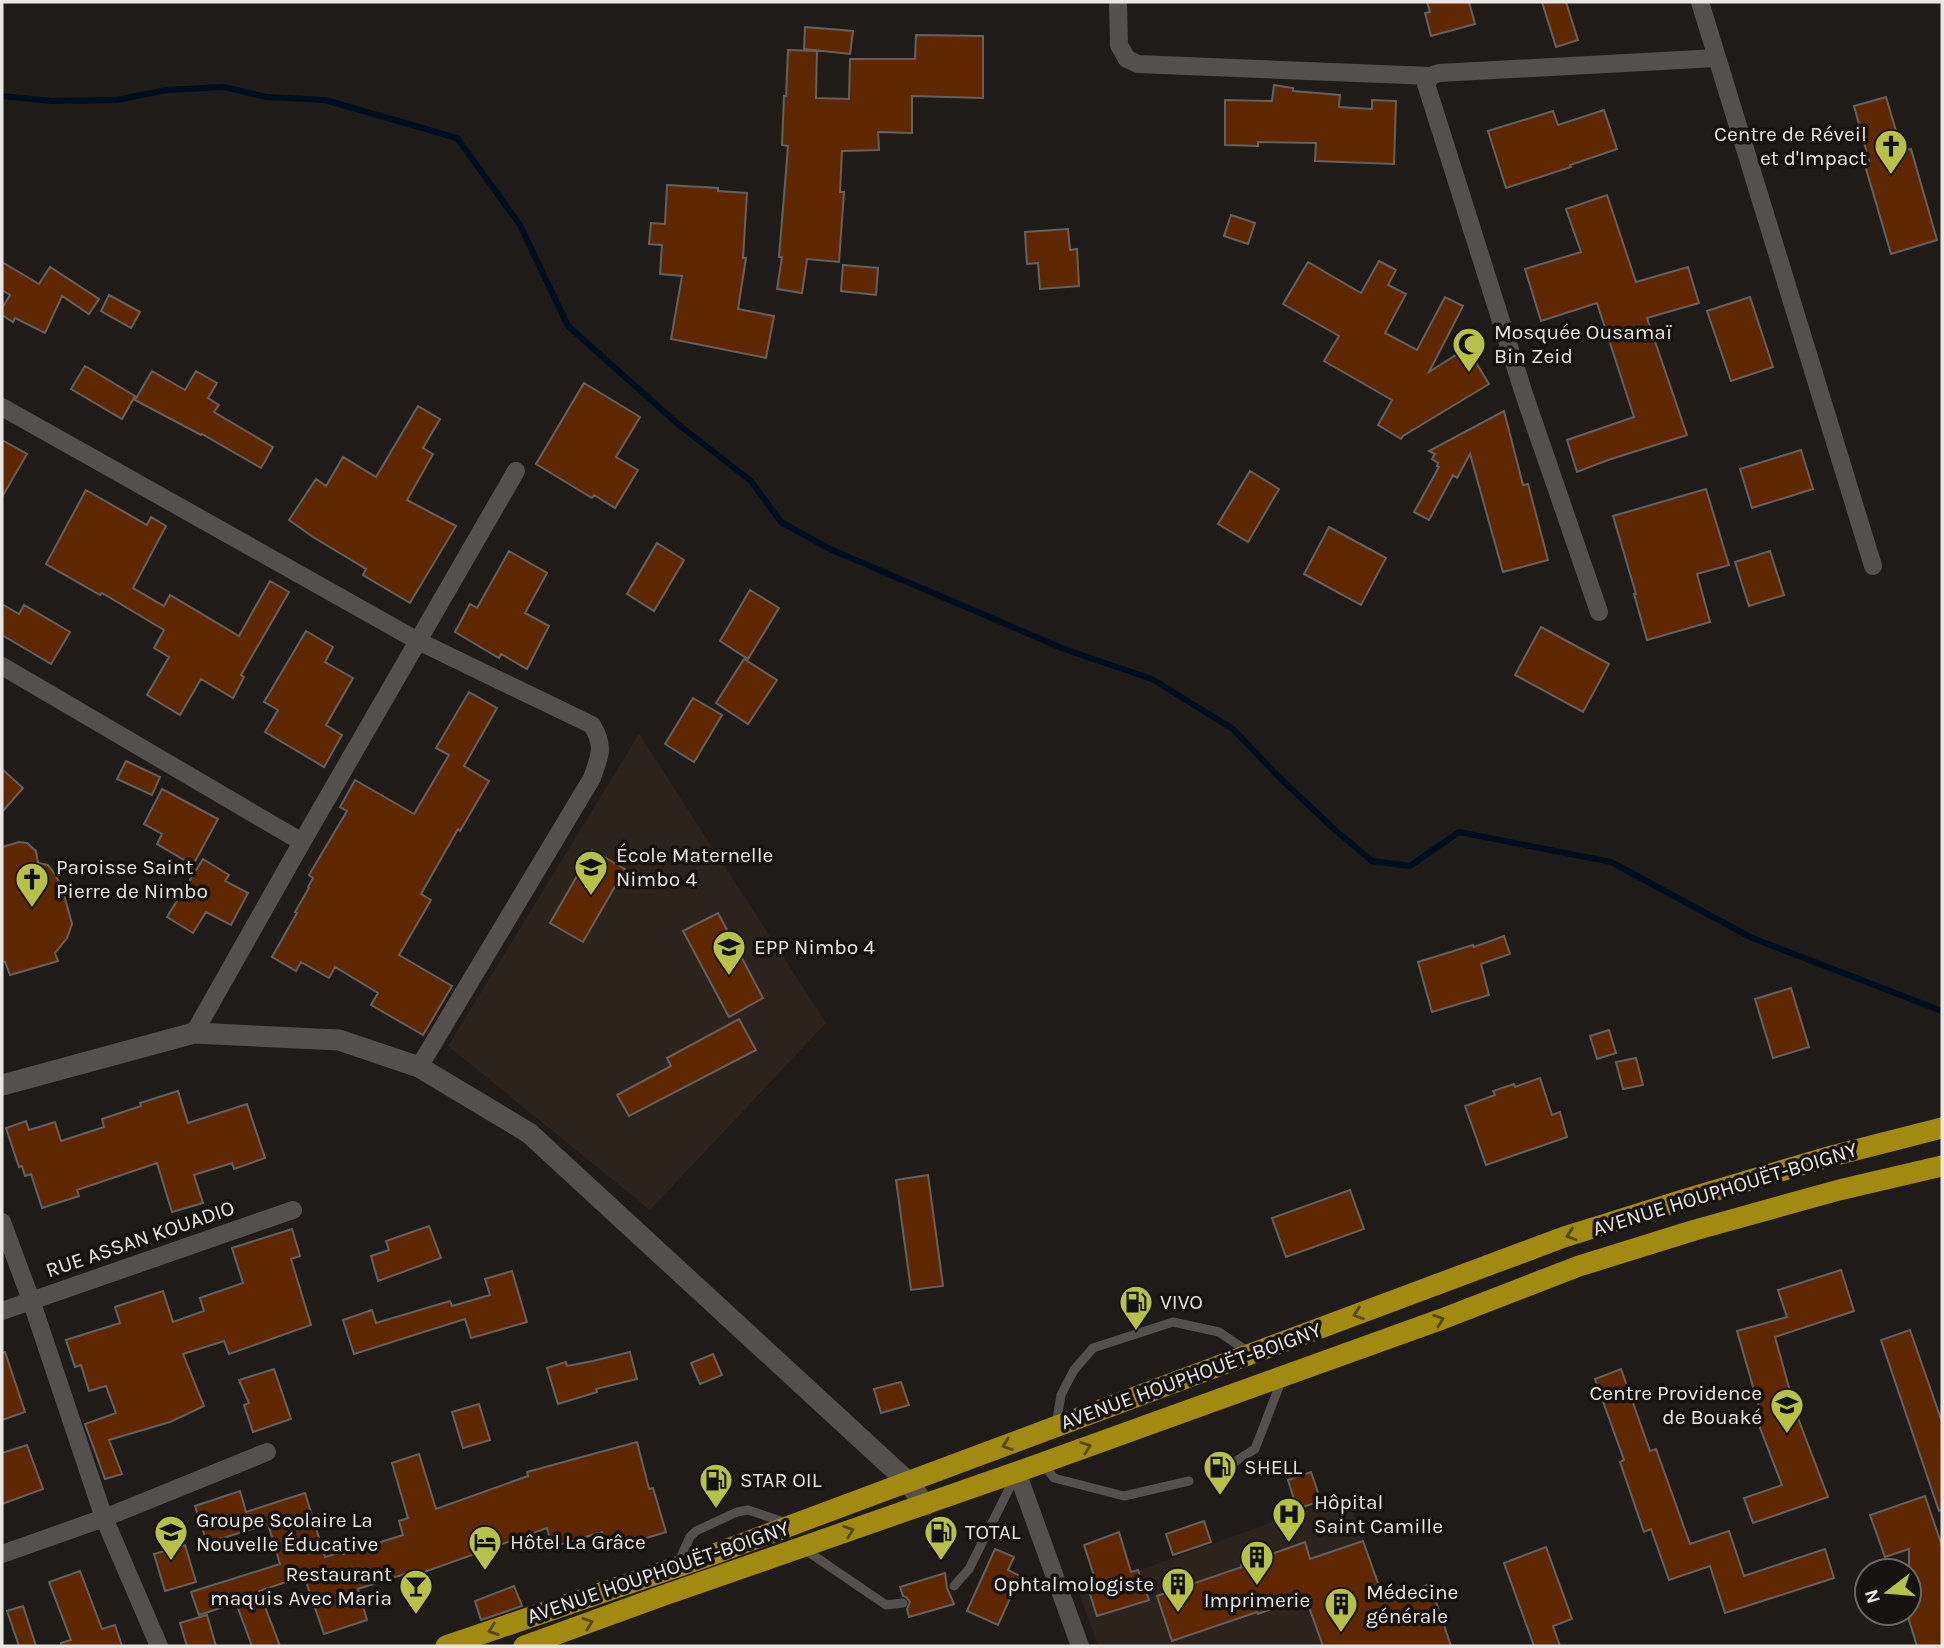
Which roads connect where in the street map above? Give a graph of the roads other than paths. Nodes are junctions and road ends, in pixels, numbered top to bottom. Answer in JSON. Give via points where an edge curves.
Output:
{"nodes":[{"id":1,"x":1118,"y":2,"type":"edge"},
{"id":2,"x":1700,"y":2,"type":"edge"},
{"id":3,"x":1717,"y":58,"type":"junction"},
{"id":4,"x":1431,"y":76,"type":"junction"},
{"id":5,"x":2,"y":407,"type":"edge"},
{"id":6,"x":516,"y":471,"type":"dead end"},
{"id":7,"x":1873,"y":566,"type":"dead end"},
{"id":8,"x":1599,"y":612,"type":"dead end"},
{"id":9,"x":418,"y":641,"type":"junction"},
{"id":10,"x":2,"y":666,"type":"edge"},
{"id":11,"x":302,"y":842,"type":"junction"},
{"id":12,"x":194,"y":1033,"type":"junction"},
{"id":13,"x":419,"y":1067,"type":"junction"},
{"id":14,"x":2,"y":1085,"type":"edge"},
{"id":15,"x":1942,"y":1128,"type":"edge"},
{"id":16,"x":1942,"y":1166,"type":"edge"},
{"id":17,"x":293,"y":1210,"type":"dead end"},
{"id":18,"x":2,"y":1222,"type":"edge"},
{"id":19,"x":31,"y":1300,"type":"junction"},
{"id":20,"x":2,"y":1311,"type":"edge"},
{"id":21,"x":1251,"y":1354,"type":"junction"},
{"id":22,"x":1283,"y":1376,"type":"junction"},
{"id":23,"x":1055,"y":1427,"type":"junction"},
{"id":24,"x":268,"y":1452,"type":"dead end"},
{"id":25,"x":1042,"y":1462,"type":"junction"},
{"id":26,"x":1223,"y":1469,"type":"dead end"},
{"id":27,"x":1017,"y":1472,"type":"junction"},
{"id":28,"x":1189,"y":1481,"type":"dead end"},
{"id":29,"x":908,"y":1482,"type":"junction"},
{"id":30,"x":925,"y":1505,"type":"junction"},
{"id":31,"x":104,"y":1518,"type":"junction"},
{"id":32,"x":792,"y":1525,"type":"junction"},
{"id":33,"x":802,"y":1547,"type":"junction"},
{"id":34,"x":2,"y":1554,"type":"edge"},
{"id":35,"x":675,"y":1568,"type":"junction"},
{"id":36,"x":954,"y":1586,"type":"dead end"},
{"id":37,"x":903,"y":1602,"type":"dead end"},
{"id":38,"x":159,"y":1646,"type":"edge"},
{"id":39,"x":446,"y":1646,"type":"edge"},
{"id":40,"x":524,"y":1646,"type":"edge"},
{"id":41,"x":1080,"y":1646,"type":"edge"}],
"edges":[{"from":1,"to":4,"type":"street","via":[[1119,45],[1127,59],[1138,64]]},
{"from":2,"to":3,"type":"street"},
{"from":3,"to":4,"type":"street"},
{"from":3,"to":7,"type":"street"},
{"from":4,"to":8,"type":"street","via":[[1426,84]]},
{"from":5,"to":9,"type":"street"},
{"from":6,"to":9,"type":"street"},
{"from":9,"to":11,"type":"street"},
{"from":9,"to":13,"type":"street","via":[[592,725],[601,752],[592,778]]},
{"from":10,"to":11,"type":"street"},
{"from":11,"to":12,"type":"street"},
{"from":12,"to":13,"type":"street","via":[[339,1040]]},
{"from":12,"to":14,"type":"street"},
{"from":13,"to":29,"type":"street","via":[[529,1133]]},
{"from":15,"to":21,"type":"highway","name":"AVENUE HOUPHOUËT-BOIGNY","one_way":true,"via":[[1828,1157],[1564,1237]]},
{"from":22,"to":16,"type":"highway","name":"AVENUE HOUPHOUËT-BOIGNY","one_way":true,"via":[[1579,1266],[1695,1230]]},
{"from":17,"to":19,"type":"street","name":"RUE ASSAN KOUADIO"},
{"from":18,"to":19,"type":"street"},
{"from":19,"to":20,"type":"street","name":"RUE ASSAN KOUADIO"},
{"from":19,"to":31,"type":"street"},
{"from":21,"to":23,"type":"highway","name":"AVENUE HOUPHOUËT-BOIGNY"},
{"from":21,"to":23,"type":"lane","via":[[1219,1332],[1173,1322],[1093,1348],[1061,1395]]},
{"from":25,"to":22,"type":"highway","name":"AVENUE HOUPHOUËT-BOIGNY","one_way":true},
{"from":22,"to":26,"type":"lane","via":[[1255,1449]]},
{"from":23,"to":29,"type":"highway","name":"AVENUE HOUPHOUËT-BOIGNY","one_way":true},
{"from":24,"to":31,"type":"street"},
{"from":25,"to":27,"type":"highway","name":"AVENUE HOUPHOUËT-BOIGNY"},
{"from":25,"to":28,"type":"lane","via":[[1054,1478],[1124,1496]]},
{"from":27,"to":30,"type":"highway","name":"AVENUE HOUPHOUËT-BOIGNY"},
{"from":27,"to":36,"type":"lane","via":[[969,1569]]},
{"from":27,"to":41,"type":"street"},
{"from":29,"to":30,"type":"street"},
{"from":29,"to":32,"type":"highway","name":"AVENUE HOUPHOUËT-BOIGNY"},
{"from":33,"to":30,"type":"highway","name":"AVENUE HOUPHOUËT-BOIGNY","one_way":true},
{"from":31,"to":34,"type":"street"},
{"from":31,"to":38,"type":"street"},
{"from":32,"to":35,"type":"highway","name":"AVENUE HOUPHOUËT-BOIGNY"},
{"from":32,"to":35,"type":"lane","via":[[748,1510],[737,1512],[696,1531]]},
{"from":33,"to":37,"type":"lane","via":[[886,1605]]},
{"from":40,"to":33,"type":"highway","name":"AVENUE HOUPHOUËT-BOIGNY","one_way":true},
{"from":35,"to":39,"type":"highway","name":"AVENUE HOUPHOUËT-BOIGNY","one_way":true}]}
